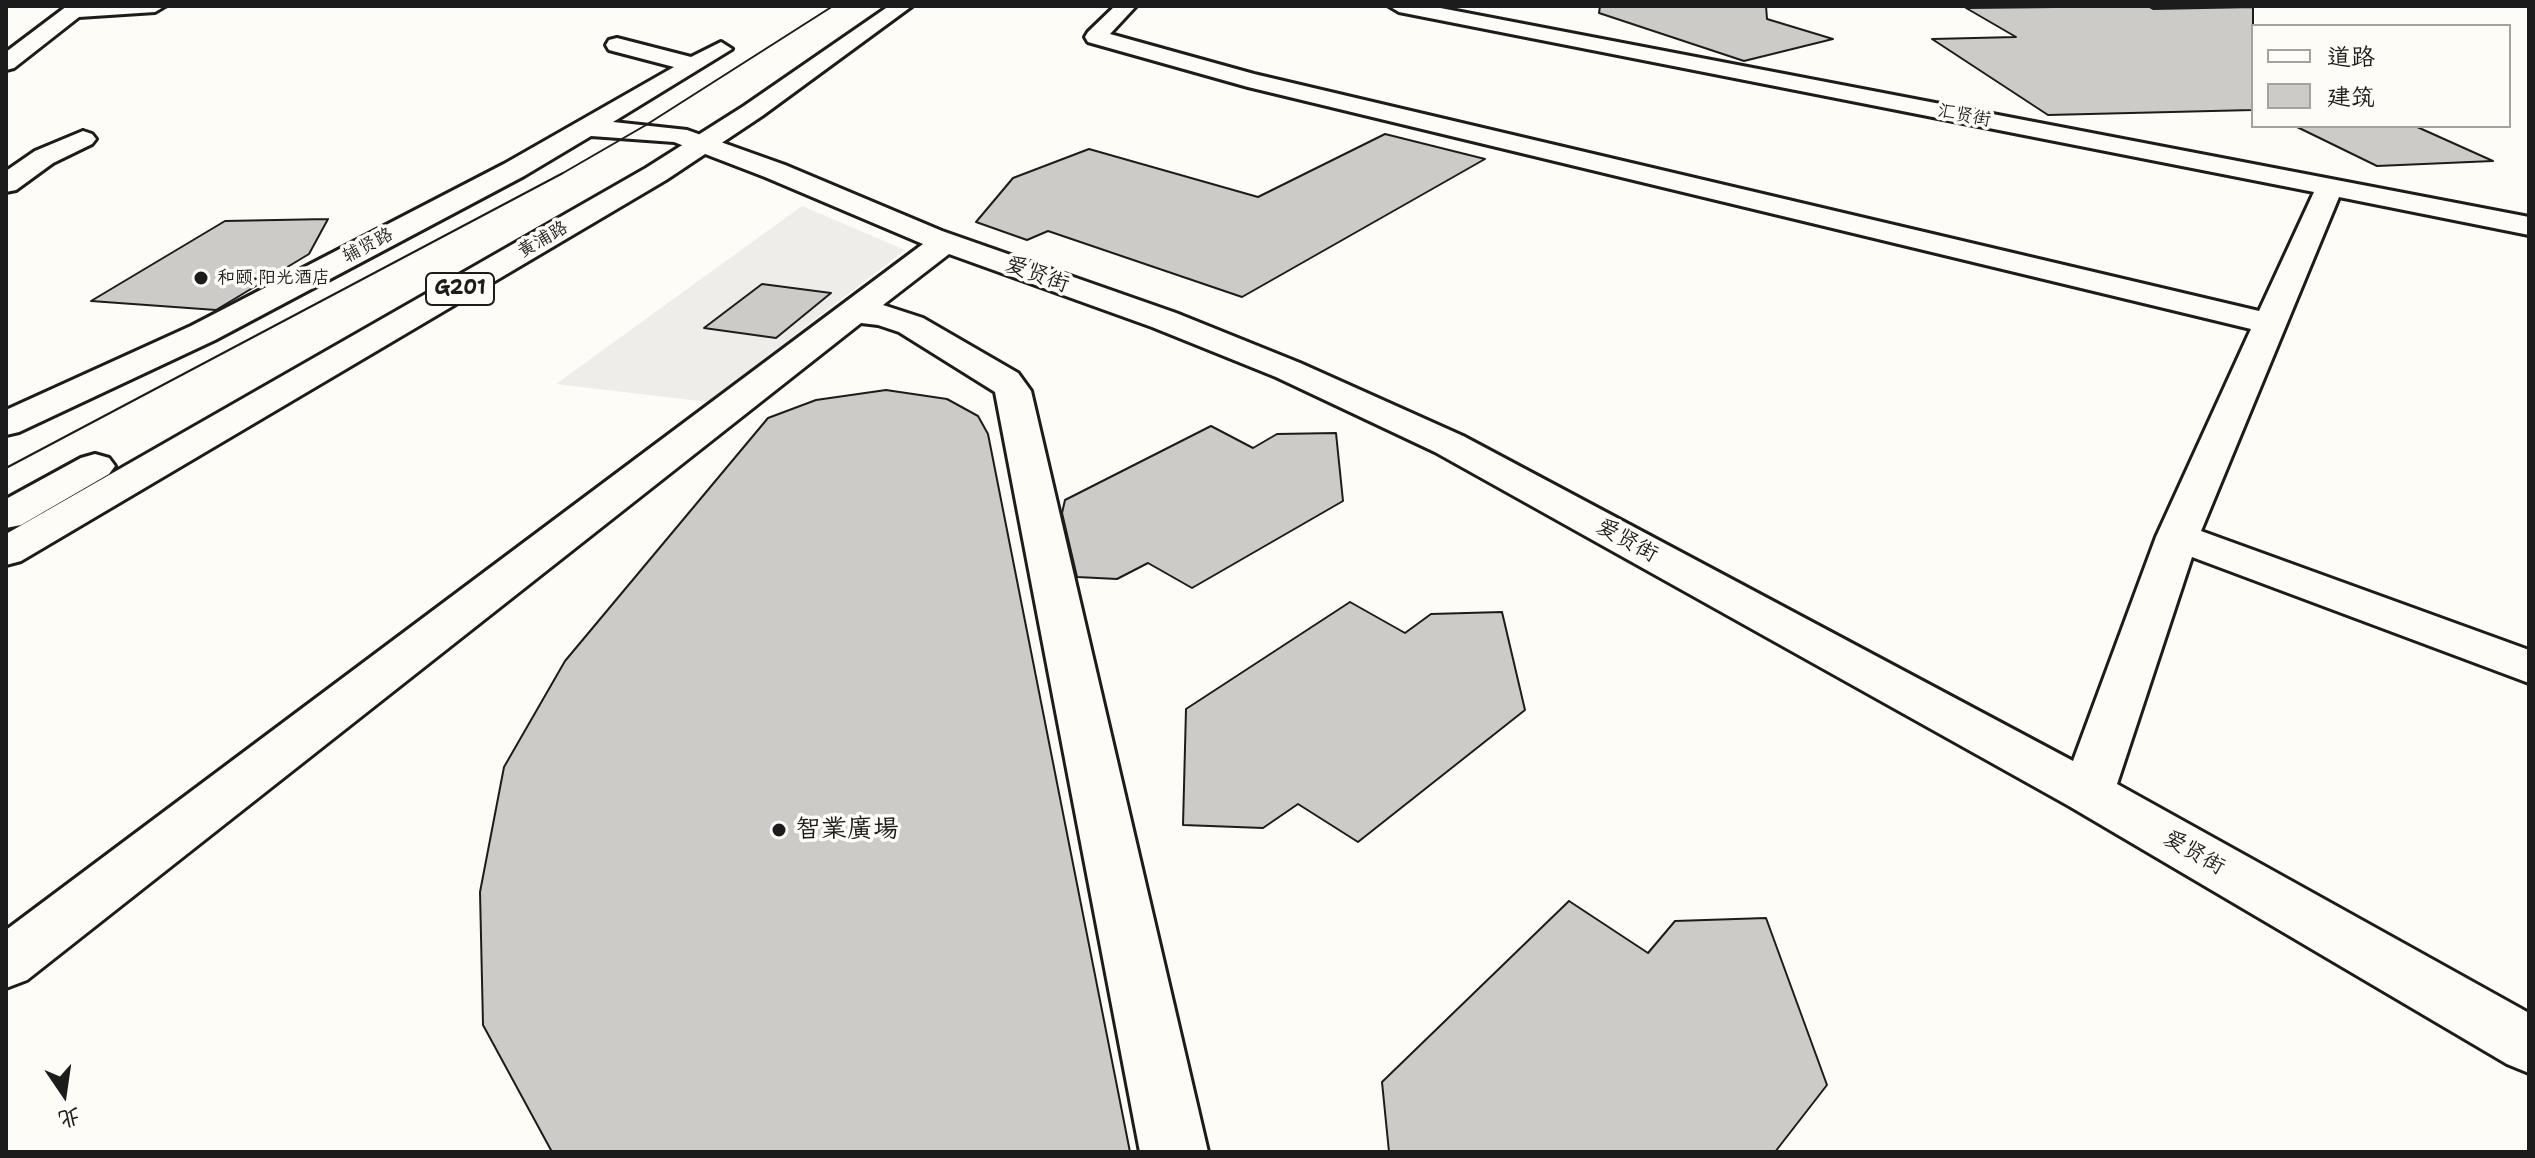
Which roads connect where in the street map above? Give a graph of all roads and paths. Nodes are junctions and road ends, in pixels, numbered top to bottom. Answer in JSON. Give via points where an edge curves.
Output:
{"nodes":[{"id":1,"x":155,"y":6,"type":"edge"},
{"id":2,"x":871,"y":6,"type":"edge"},
{"id":3,"x":902,"y":6,"type":"edge"},
{"id":4,"x":1126,"y":6,"type":"edge"},
{"id":5,"x":1399,"y":6,"type":"edge"},
{"id":6,"x":77,"y":8,"type":"edge"},
{"id":7,"x":617,"y":45,"type":"dead end"},
{"id":8,"x":721,"y":49,"type":"dead end"},
{"id":9,"x":6,"y":63,"type":"edge"},
{"id":10,"x":694,"y":65,"type":"junction"},
{"id":11,"x":587,"y":128,"type":"junction"},
{"id":12,"x":83,"y":139,"type":"dead end"},
{"id":13,"x":690,"y":140,"type":"junction"},
{"id":14,"x":6,"y":184,"type":"edge"},
{"id":15,"x":2330,"y":187,"type":"junction"},
{"id":16,"x":2529,"y":226,"type":"edge"},
{"id":17,"x":945,"y":242,"type":"junction"},
{"id":18,"x":854,"y":313,"type":"junction"},
{"id":19,"x":2269,"y":323,"type":"junction"},
{"id":20,"x":6,"y":424,"type":"edge"},
{"id":21,"x":6,"y":516,"type":"edge"},
{"id":22,"x":2177,"y":537,"type":"junction"},
{"id":23,"x":6,"y":552,"type":"edge"},
{"id":24,"x":2529,"y":667,"type":"edge"},
{"id":25,"x":2088,"y":792,"type":"junction"},
{"id":26,"x":6,"y":963,"type":"edge"},
{"id":27,"x":2529,"y":1045,"type":"edge"},
{"id":28,"x":1174,"y":1152,"type":"edge"}],
"edges":[{"from":1,"to":6,"type":"main road"},
{"from":2,"to":13,"type":"main road","name":"黄浦路","number":"G201"},
{"from":3,"to":13,"type":"main road","name":"黄浦路","number":"G201"},
{"from":4,"to":19,"type":"main road","via":[[1096,37],[1248,80]]},
{"from":5,"to":15,"type":"main road","name":"汇贤街"},
{"from":6,"to":9,"type":"main road"},
{"from":7,"to":10,"type":"main road"},
{"from":8,"to":10,"type":"main road","name":"辅贤路"},
{"from":10,"to":11,"type":"main road","name":"辅贤路"},
{"from":11,"to":13,"type":"main road","name":"爱贤街"},
{"from":11,"to":20,"type":"main road","name":"辅贤路","via":[[203,333]]},
{"from":12,"to":14,"type":"main road","via":[[44,157]]},
{"from":13,"to":17,"type":"main road","name":"爱贤街"},
{"from":13,"to":21,"type":"main road","name":"黄浦路","number":"G201","via":[[597,186]]},
{"from":13,"to":23,"type":"main road","name":"黄浦路","number":"G201","via":[[520,254]]},
{"from":15,"to":16,"type":"main road","name":"汇贤街"},
{"from":15,"to":19,"type":"main road"},
{"from":17,"to":18,"type":"main road"},
{"from":17,"to":25,"type":"main road","name":"爱贤街","via":[[1164,320],[1449,444]]},
{"from":18,"to":26,"type":"main road"},
{"from":18,"to":28,"type":"main road","via":[[883,315],[911,325],[1005,381],[1013,391]]},
{"from":19,"to":22,"type":"main road"},
{"from":22,"to":24,"type":"main road"},
{"from":22,"to":25,"type":"main road"},
{"from":25,"to":27,"type":"main road","name":"爱贤街"}]}
